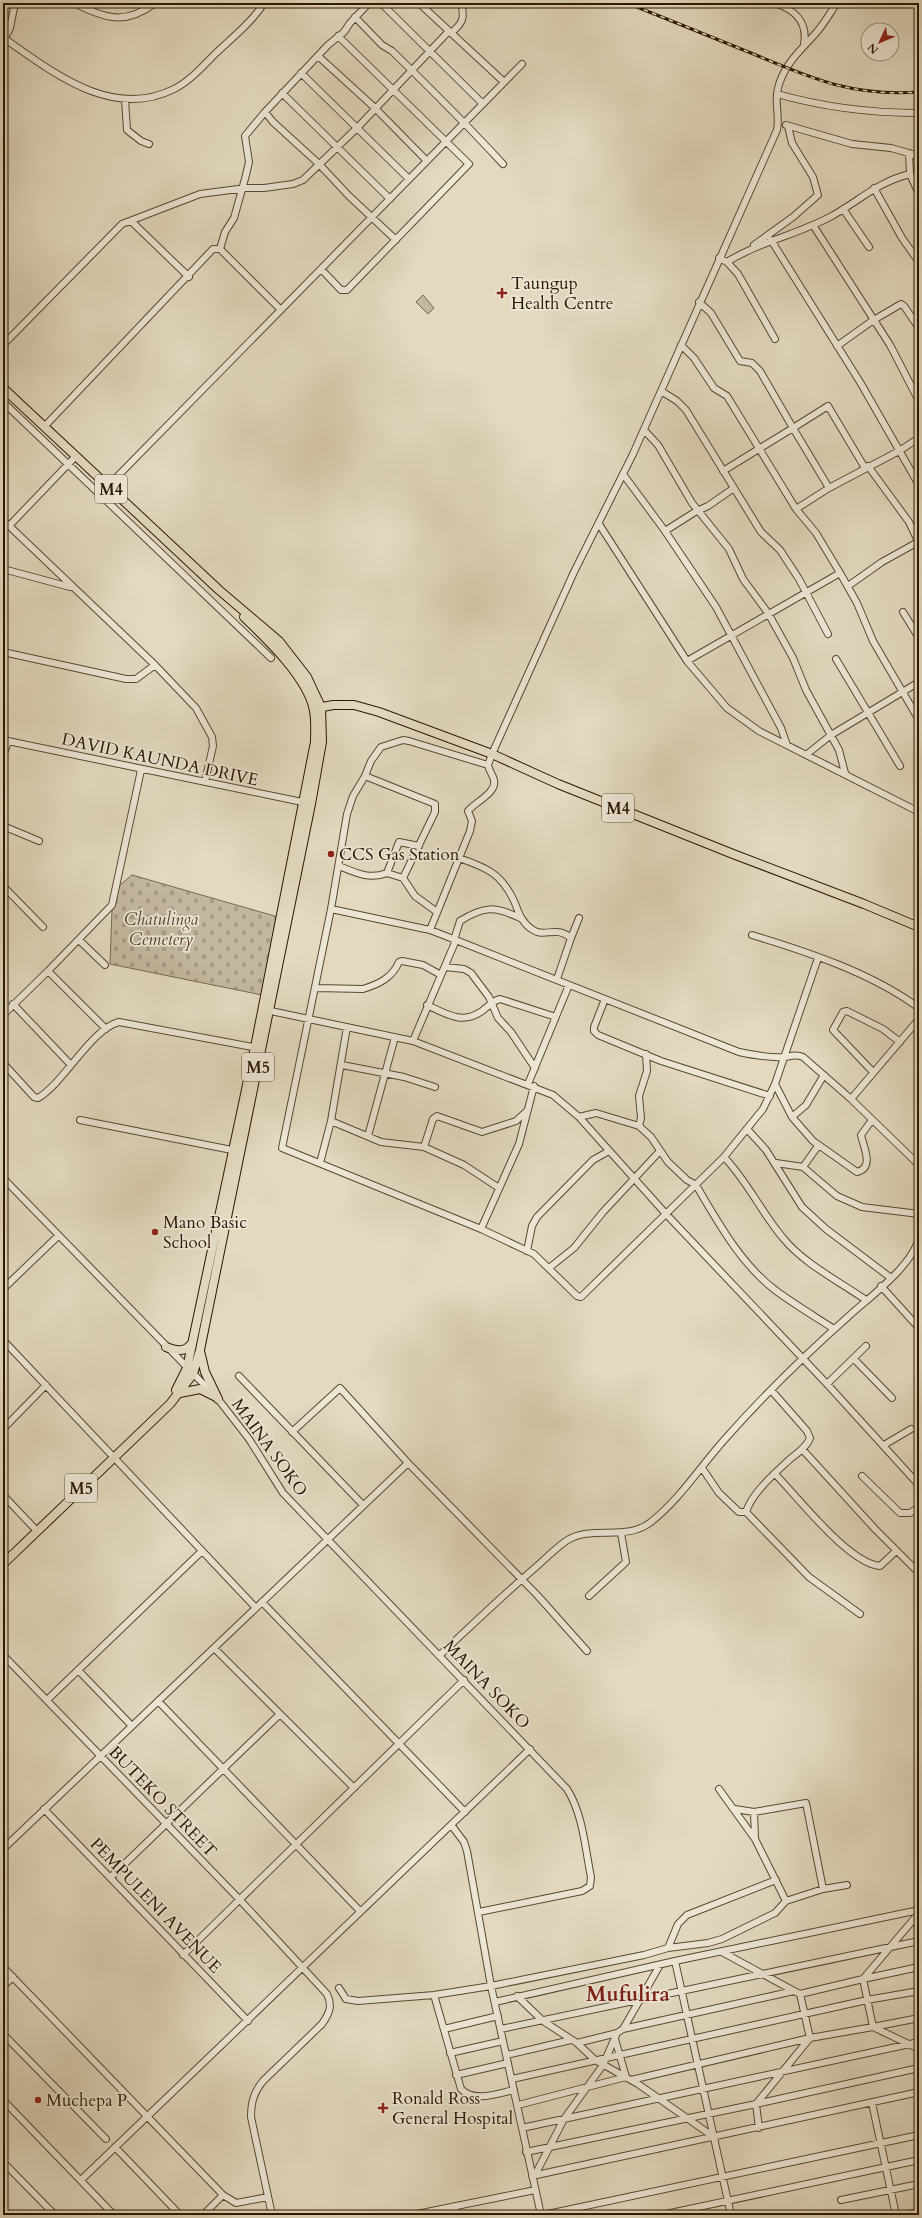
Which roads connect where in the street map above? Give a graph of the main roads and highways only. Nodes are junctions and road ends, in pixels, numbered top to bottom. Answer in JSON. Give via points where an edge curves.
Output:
{"nodes":[{"id":1,"x":3,"y":388,"type":"edge"},
{"id":2,"x":318,"y":708,"type":"junction"},
{"id":3,"x":919,"y":927,"type":"edge"},
{"id":4,"x":237,"y":1151,"type":"junction"},
{"id":5,"x":192,"y":1342,"type":"junction"},
{"id":6,"x":166,"y":1347,"type":"road end"},
{"id":7,"x":200,"y":1350,"type":"junction"},
{"id":8,"x":190,"y":1371,"type":"junction"},
{"id":9,"x":180,"y":1393,"type":"junction"},
{"id":10,"x":160,"y":1414,"type":"junction"},
{"id":11,"x":3,"y":1564,"type":"edge"}],
"edges":[{"from":1,"to":2,"type":"main road","number":"M4","via":[[216,588],[288,662]]},
{"from":2,"to":3,"type":"main road","number":"M4","via":[[342,705],[367,708],[492,754],[558,784]]},
{"from":2,"to":4,"type":"main road","number":"M5","via":[[307,803]]},
{"from":4,"to":5,"type":"main road","number":"M5"},
{"from":4,"to":7,"type":"main road","number":"M5"},
{"from":5,"to":6,"type":"main road","via":[[183,1350]]},
{"from":5,"to":8,"type":"main road","number":"M5"},
{"from":7,"to":8,"type":"main road","number":"M5"},
{"from":7,"to":9,"type":"main road","via":[[205,1372],[218,1399],[200,1390]]},
{"from":8,"to":9,"type":"main road","number":"M5"},
{"from":8,"to":10,"type":"main road","number":"M5"},
{"from":9,"to":10,"type":"main road","number":"M5"},
{"from":10,"to":11,"type":"main road","number":"M5"}]}
